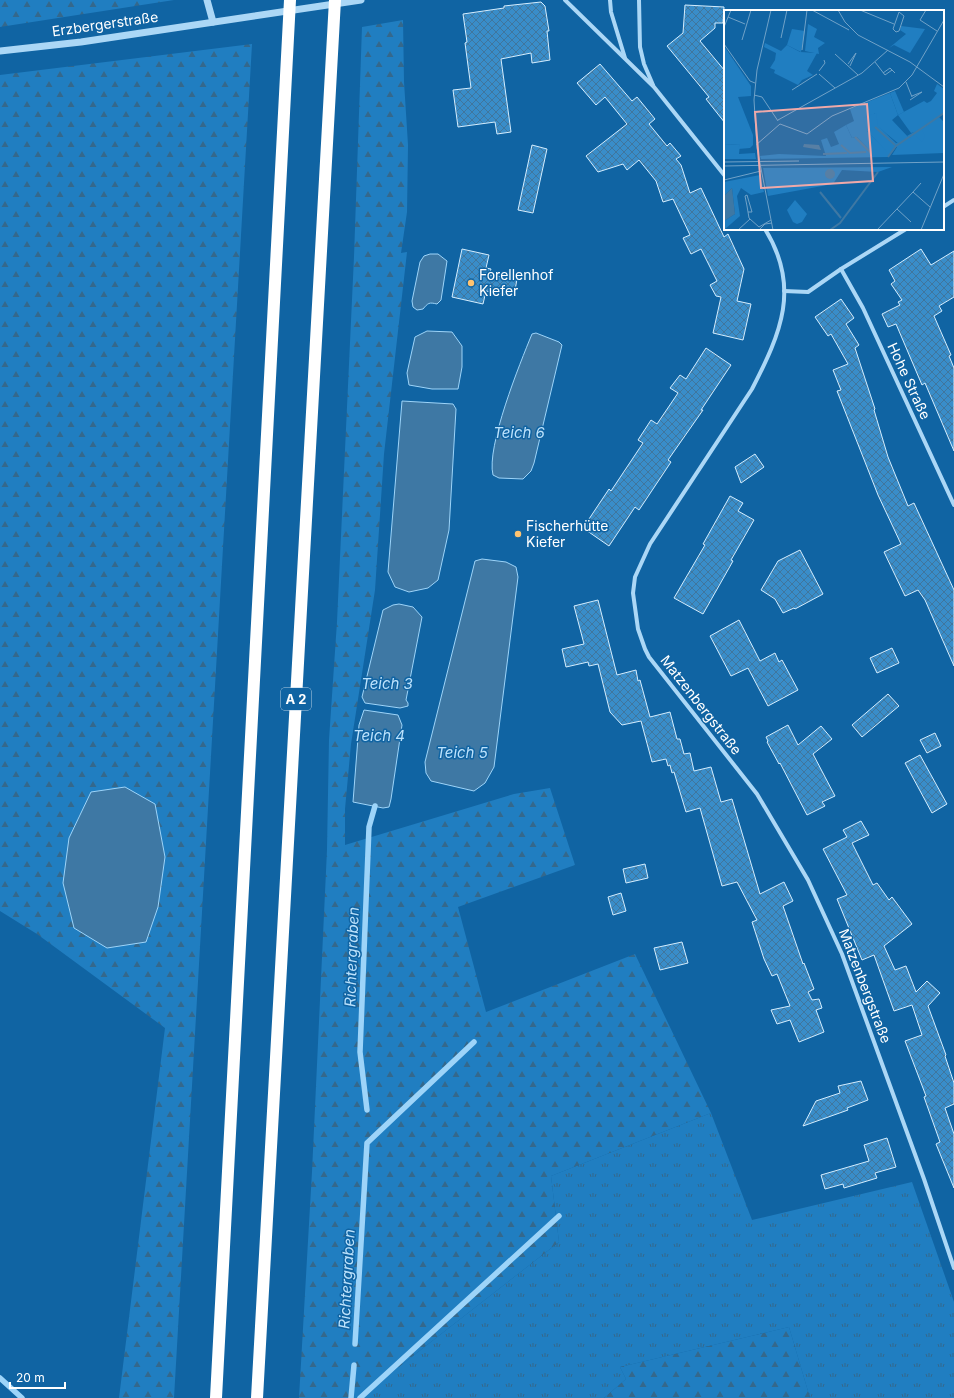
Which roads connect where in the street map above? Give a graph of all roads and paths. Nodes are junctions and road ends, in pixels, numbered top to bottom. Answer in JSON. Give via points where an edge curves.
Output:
{"nodes":[{"id":1,"x":208,"y":0,"type":"edge"},
{"id":2,"x":290,"y":0,"type":"edge"},
{"id":3,"x":335,"y":0,"type":"edge"},
{"id":4,"x":361,"y":0,"type":"edge"},
{"id":5,"x":565,"y":0,"type":"edge"},
{"id":6,"x":610,"y":0,"type":"edge"},
{"id":7,"x":639,"y":0,"type":"edge"},
{"id":8,"x":213,"y":22,"type":"junction"},
{"id":9,"x":0,"y":51,"type":"edge"},
{"id":10,"x":625,"y":59,"type":"junction"},
{"id":11,"x":654,"y":87,"type":"junction"},
{"id":12,"x":724,"y":175,"type":"edge"},
{"id":13,"x":954,"y":200,"type":"edge"},
{"id":14,"x":944,"y":206,"type":"edge"},
{"id":15,"x":766,"y":230,"type":"edge"},
{"id":16,"x":904,"y":230,"type":"edge"},
{"id":17,"x":840,"y":269,"type":"junction"},
{"id":18,"x":784,"y":291,"type":"junction"},
{"id":19,"x":954,"y":505,"type":"edge"},
{"id":20,"x":954,"y":1268,"type":"edge"},
{"id":21,"x":216,"y":1398,"type":"edge"},
{"id":22,"x":257,"y":1398,"type":"edge"}],
"edges":[{"from":1,"to":8,"type":"street"},
{"from":2,"to":21,"type":"highway"},
{"from":3,"to":22,"type":"highway","number":"A 2"},
{"from":4,"to":8,"type":"street","name":"Erzbergerstraße"},
{"from":5,"to":10,"type":"street"},
{"from":6,"to":10,"type":"street"},
{"from":7,"to":11,"type":"street","via":[[640,47]]},
{"from":8,"to":9,"type":"street","name":"Erzbergerstraße","via":[[81,42]]},
{"from":10,"to":11,"type":"street"},
{"from":11,"to":12,"type":"street"},
{"from":13,"to":14,"type":"street"},
{"from":15,"to":18,"type":"street","via":[[780,259]]},
{"from":16,"to":17,"type":"street"},
{"from":17,"to":18,"type":"street","via":[[808,292]]},
{"from":17,"to":19,"type":"street","name":"Hohe Straße","via":[[863,308]]},
{"from":18,"to":20,"type":"street","name":"Matzenbergstraße","via":[[780,325],[752,388],[650,544],[638,569],[633,592],[638,628],[649,657],[757,794],[808,880],[842,954]]}]}
